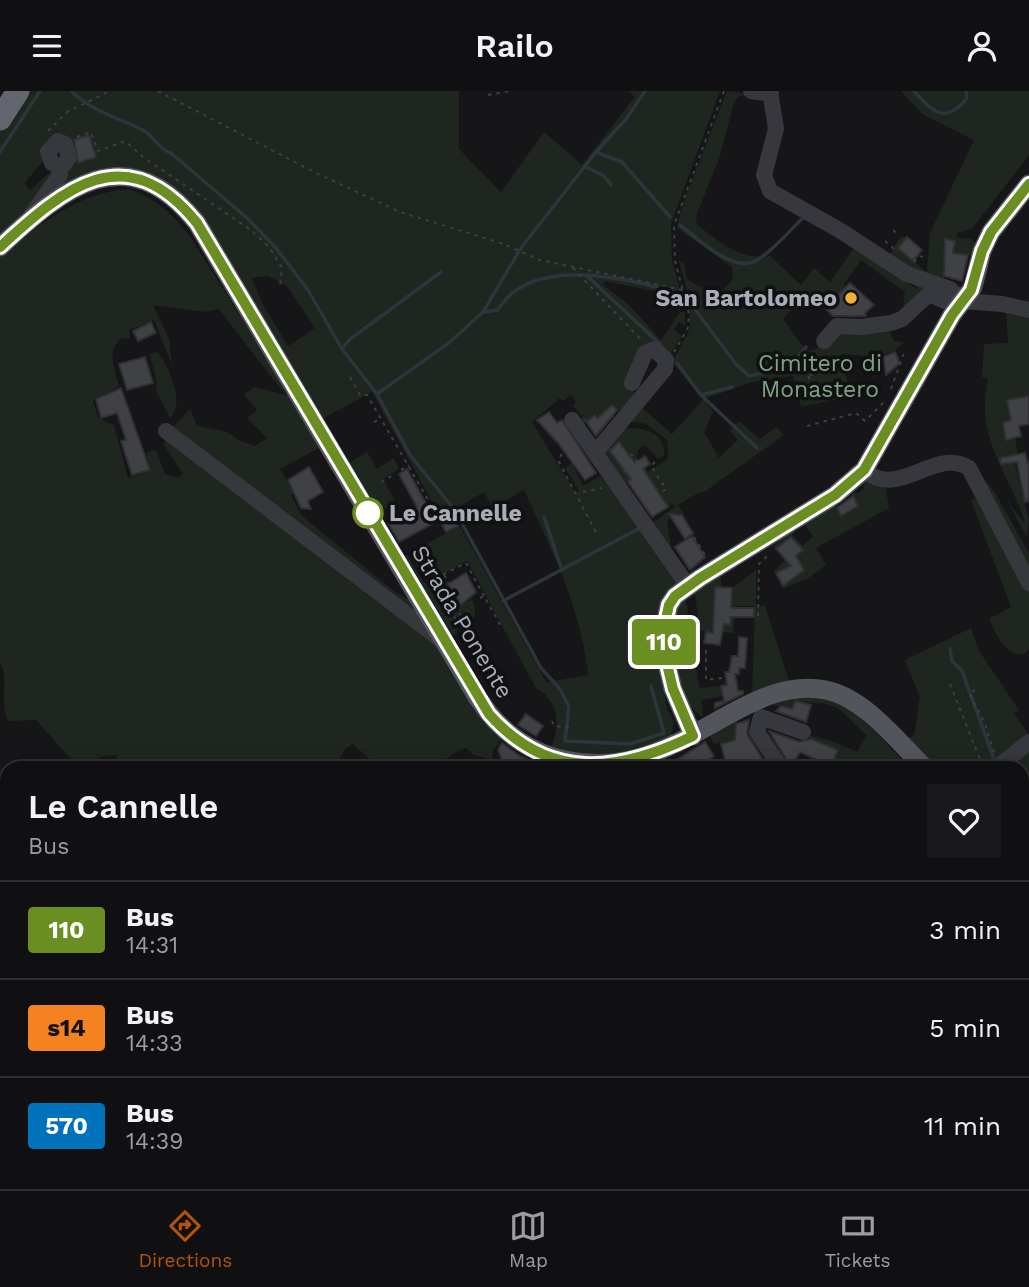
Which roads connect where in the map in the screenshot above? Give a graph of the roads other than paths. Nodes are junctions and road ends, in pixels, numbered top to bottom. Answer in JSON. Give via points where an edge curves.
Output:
{"nodes":[{"id":1,"x":4,"y":91,"type":"edge"},
{"id":2,"x":18,"y":91,"type":"edge"},
{"id":3,"x":751,"y":91,"type":"edge"},
{"id":4,"x":771,"y":92,"type":"edge"},
{"id":5,"x":0,"y":97,"type":"edge"},
{"id":6,"x":0,"y":119,"type":"edge"},
{"id":7,"x":48,"y":152,"type":"road end"},
{"id":8,"x":1029,"y":184,"type":"edge"},
{"id":9,"x":30,"y":220,"type":"junction"},
{"id":10,"x":0,"y":247,"type":"edge"},
{"id":11,"x":960,"y":304,"type":"junction"},
{"id":12,"x":1029,"y":310,"type":"edge"},
{"id":13,"x":824,"y":341,"type":"dead end"},
{"id":14,"x":632,"y":383,"type":"dead end"},
{"id":15,"x":572,"y":420,"type":"dead end"},
{"id":16,"x":166,"y":431,"type":"dead end"},
{"id":17,"x":595,"y":453,"type":"junction"},
{"id":18,"x":864,"y":470,"type":"junction"},
{"id":19,"x":1029,"y":583,"type":"edge"},
{"id":20,"x":688,"y":586,"type":"junction"},
{"id":21,"x":443,"y":642,"type":"junction"},
{"id":22,"x":803,"y":732,"type":"dead end"},
{"id":23,"x":693,"y":736,"type":"junction"},
{"id":24,"x":1029,"y":742,"type":"edge"},
{"id":25,"x":570,"y":761,"type":"edge"},
{"id":26,"x":640,"y":761,"type":"edge"},
{"id":27,"x":776,"y":761,"type":"edge"},
{"id":28,"x":918,"y":761,"type":"edge"},
{"id":29,"x":1003,"y":761,"type":"edge"}],
"edges":[{"from":1,"to":5,"type":"highway"},
{"from":2,"to":6,"type":"highway"},
{"from":3,"to":4,"type":"street"},
{"from":4,"to":11,"type":"street","via":[[776,128],[764,172],[768,190],[906,274],[950,289]]},
{"from":7,"to":9,"type":"street","via":[[60,175]]},
{"from":8,"to":11,"type":"main road","via":[[991,232],[974,283]]},
{"from":9,"to":10,"type":"main road","name":"Strada Ponente"},
{"from":9,"to":21,"type":"main road","name":"Strada Ponente","via":[[77,186],[119,177],[149,184],[187,211]]},
{"from":11,"to":12,"type":"street","via":[[1002,304]]},
{"from":11,"to":13,"type":"street","via":[[929,294],[902,319],[861,327],[837,326]]},
{"from":11,"to":18,"type":"main road"},
{"from":14,"to":17,"type":"street","via":[[645,353],[663,354],[667,364]]},
{"from":15,"to":17,"type":"street"},
{"from":16,"to":21,"type":"street"},
{"from":17,"to":20,"type":"street","via":[[620,478]]},
{"from":18,"to":19,"type":"street","via":[[891,481],[943,463],[962,463],[969,468]]},
{"from":18,"to":20,"type":"main road","via":[[835,495]]},
{"from":20,"to":23,"type":"main road","via":[[669,605],[663,633],[669,674]]},
{"from":21,"to":25,"type":"main road","name":"Strada Ponente","via":[[483,707],[512,737],[551,757]]},
{"from":22,"to":27,"type":"street","via":[[761,717],[757,732]]},
{"from":23,"to":26,"type":"main road","name":"Strada Ponente"},
{"from":23,"to":28,"type":"main road","name":"Strada Ponente","via":[[779,693],[826,690],[859,706]]},
{"from":24,"to":29,"type":"street"}]}
